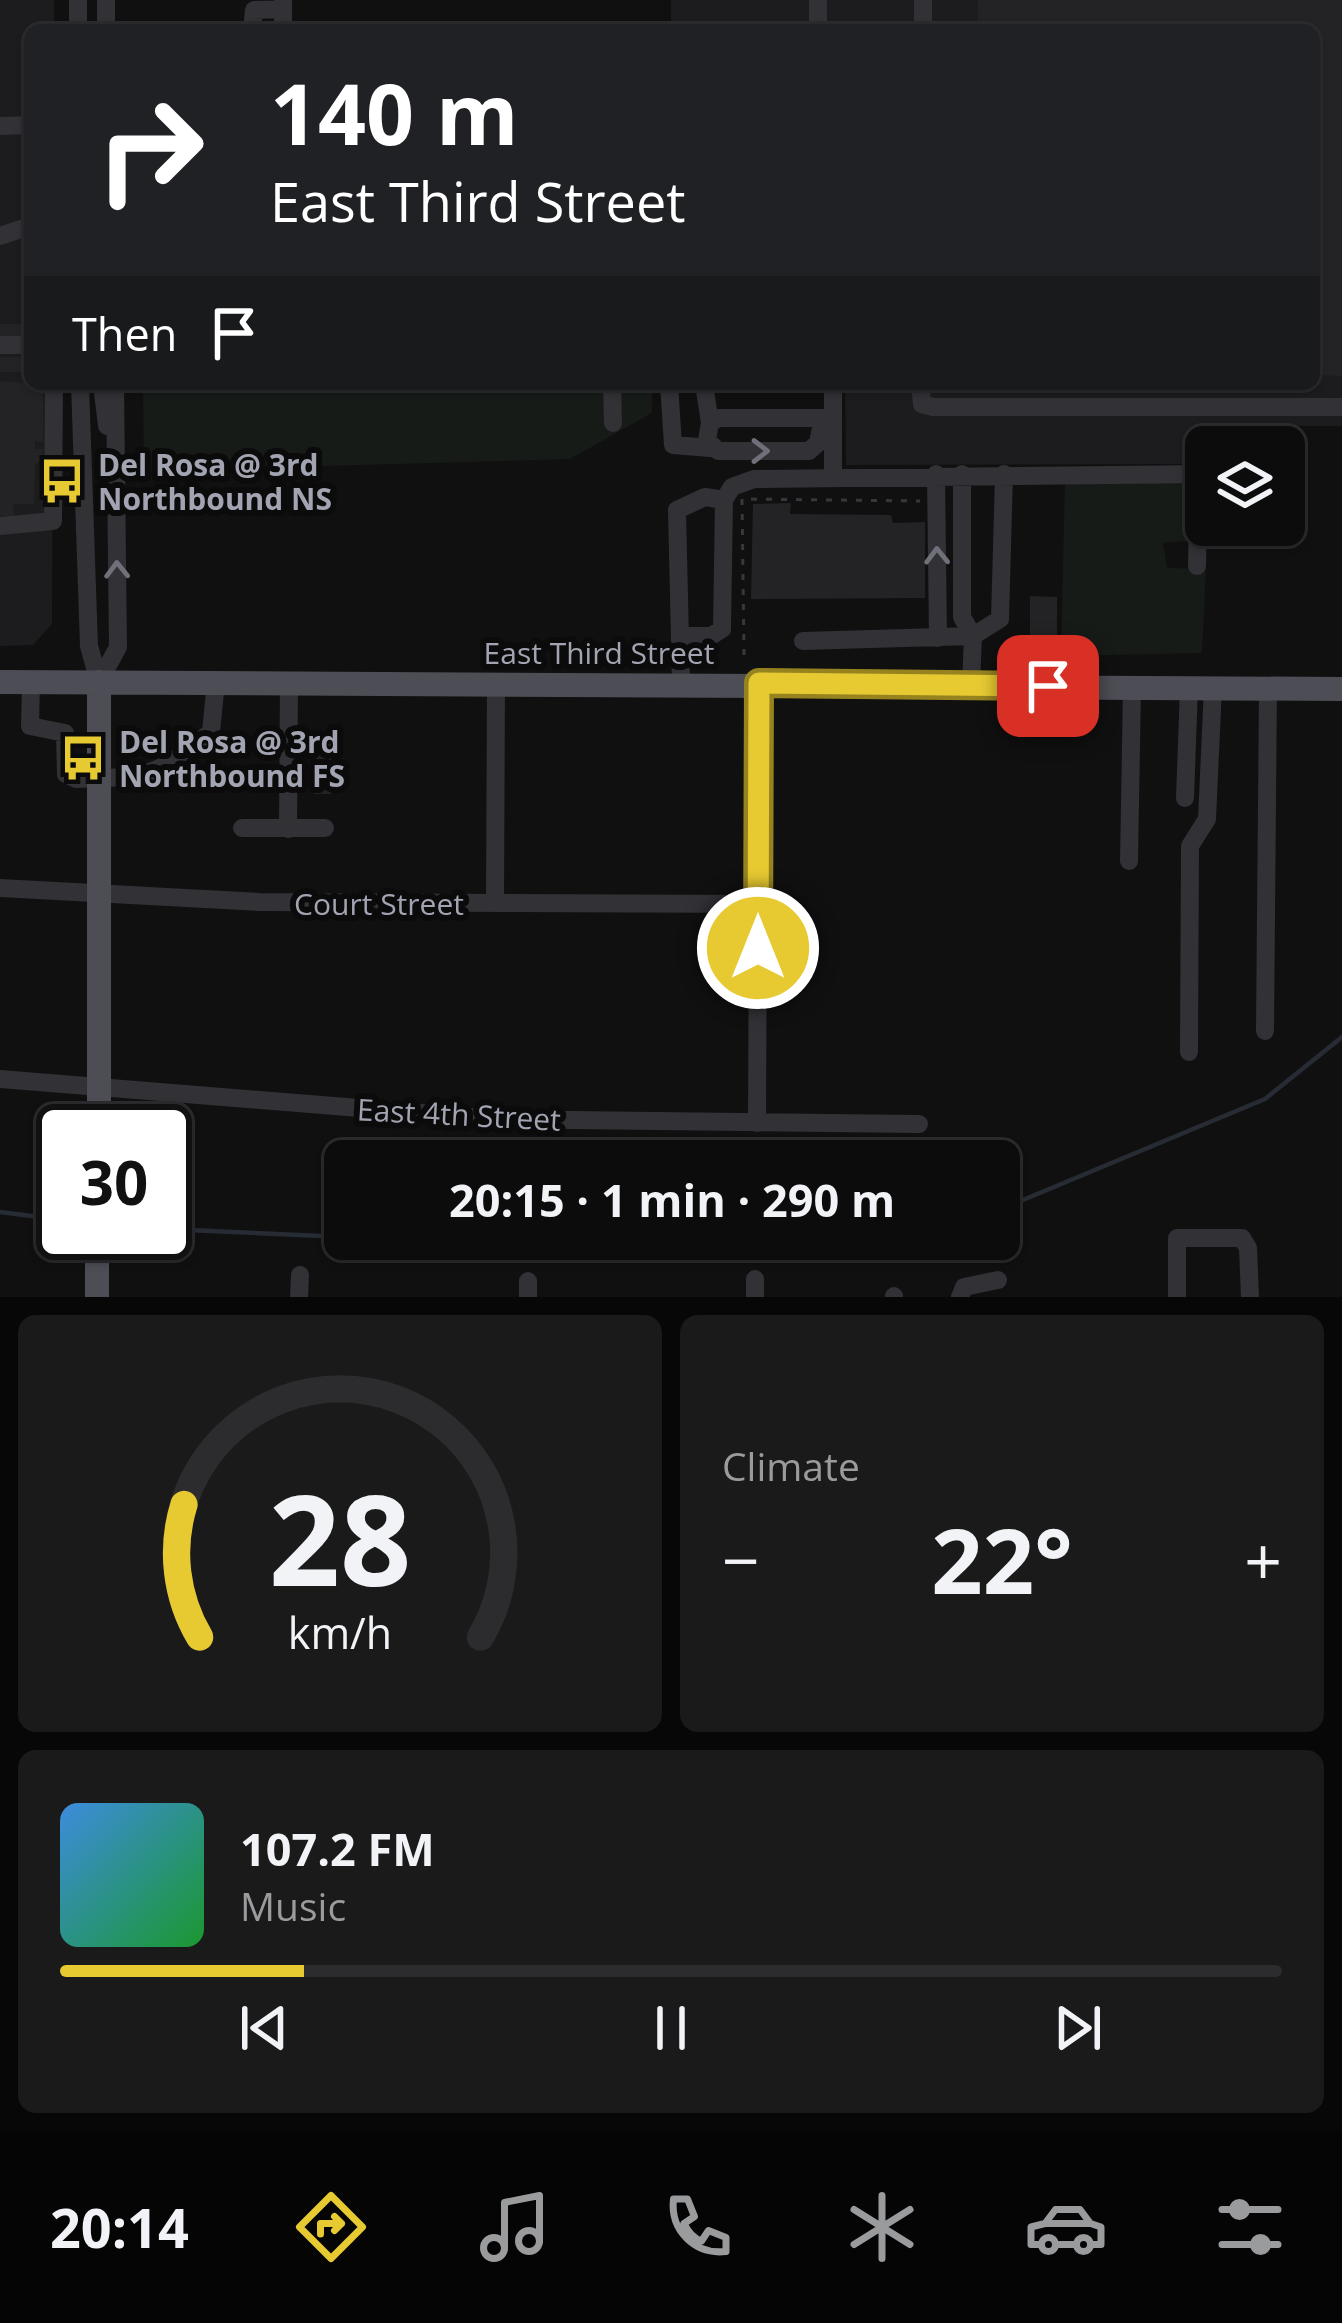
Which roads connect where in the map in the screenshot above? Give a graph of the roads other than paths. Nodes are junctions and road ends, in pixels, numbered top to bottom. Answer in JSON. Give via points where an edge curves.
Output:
{"nodes":[{"id":1,"x":283,"y":4,"type":"edge"},
{"id":2,"x":253,"y":24,"type":"edge"},
{"id":3,"x":54,"y":390,"type":"edge"},
{"id":4,"x":80,"y":390,"type":"edge"},
{"id":5,"x":103,"y":390,"type":"edge"},
{"id":6,"x":115,"y":390,"type":"edge"},
{"id":7,"x":612,"y":390,"type":"edge"},
{"id":8,"x":669,"y":390,"type":"edge"},
{"id":9,"x":705,"y":390,"type":"edge"},
{"id":10,"x":832,"y":390,"type":"edge"},
{"id":11,"x":921,"y":390,"type":"edge"},
{"id":12,"x":1342,"y":407,"type":"edge"},
{"id":13,"x":828,"y":418,"type":"junction"},
{"id":14,"x":613,"y":423,"type":"dead end"},
{"id":15,"x":710,"y":423,"type":"junction"},
{"id":16,"x":116,"y":446,"type":"junction"},
{"id":17,"x":710,"y":448,"type":"junction"},
{"id":18,"x":1185,"y":474,"type":"edge"},
{"id":19,"x":833,"y":475,"type":"junction"},
{"id":20,"x":936,"y":475,"type":"junction"},
{"id":21,"x":962,"y":475,"type":"junction"},
{"id":22,"x":1004,"y":475,"type":"junction"},
{"id":23,"x":724,"y":500,"type":"junction"},
{"id":24,"x":0,"y":526,"type":"edge"},
{"id":25,"x":1198,"y":546,"type":"edge"},
{"id":26,"x":1197,"y":566,"type":"dead end"},
{"id":27,"x":680,"y":636,"type":"junction"},
{"id":28,"x":973,"y":636,"type":"junction"},
{"id":29,"x":938,"y":638,"type":"junction"},
{"id":30,"x":803,"y":641,"type":"dead end"},
{"id":31,"x":289,"y":681,"type":"junction"},
{"id":32,"x":0,"y":682,"type":"edge"},
{"id":33,"x":31,"y":682,"type":"junction"},
{"id":34,"x":99,"y":682,"type":"junction"},
{"id":35,"x":216,"y":682,"type":"junction"},
{"id":36,"x":496,"y":682,"type":"junction"},
{"id":37,"x":681,"y":683,"type":"junction"},
{"id":38,"x":759,"y":683,"type":"junction"},
{"id":39,"x":971,"y":685,"type":"junction"},
{"id":40,"x":1132,"y":687,"type":"junction"},
{"id":41,"x":1201,"y":687,"type":"junction"},
{"id":42,"x":1268,"y":688,"type":"junction"},
{"id":43,"x":1342,"y":688,"type":"edge"},
{"id":44,"x":99,"y":778,"type":"junction"},
{"id":45,"x":1185,"y":798,"type":"dead end"},
{"id":46,"x":242,"y":828,"type":"dead end"},
{"id":47,"x":326,"y":828,"type":"dead end"},
{"id":48,"x":288,"y":829,"type":"junction"},
{"id":49,"x":1129,"y":861,"type":"dead end"},
{"id":50,"x":0,"y":888,"type":"edge"},
{"id":51,"x":98,"y":897,"type":"junction"},
{"id":52,"x":495,"y":903,"type":"junction"},
{"id":53,"x":758,"y":904,"type":"junction"},
{"id":54,"x":1264,"y":1031,"type":"dead end"},
{"id":55,"x":1189,"y":1052,"type":"dead end"},
{"id":56,"x":0,"y":1079,"type":"edge"},
{"id":57,"x":99,"y":1088,"type":"junction"},
{"id":58,"x":99,"y":1104,"type":"edge"},
{"id":59,"x":757,"y":1123,"type":"junction"},
{"id":60,"x":919,"y":1124,"type":"dead end"},
{"id":61,"x":97,"y":1260,"type":"edge"},
{"id":62,"x":300,"y":1275,"type":"dead end"},
{"id":63,"x":998,"y":1280,"type":"dead end"},
{"id":64,"x":97,"y":1297,"type":"edge"},
{"id":65,"x":299,"y":1297,"type":"edge"},
{"id":66,"x":960,"y":1297,"type":"edge"},
{"id":67,"x":1177,"y":1297,"type":"edge"},
{"id":68,"x":1250,"y":1297,"type":"edge"}],
"edges":[{"from":1,"to":2,"type":"street","via":[[254,10]]},
{"from":3,"to":24,"type":"street","via":[[53,521]]},
{"from":4,"to":34,"type":"street","via":[[88,646]]},
{"from":5,"to":16,"type":"street"},
{"from":6,"to":16,"type":"street"},
{"from":7,"to":14,"type":"street"},
{"from":8,"to":17,"type":"street","via":[[673,445]]},
{"from":9,"to":15,"type":"street"},
{"from":10,"to":13,"type":"street"},
{"from":11,"to":12,"type":"street","via":[[922,404],[933,407]]},
{"from":13,"to":15,"type":"street"},
{"from":17,"to":13,"type":"street","one_way":true,"via":[[809,451]]},
{"from":13,"to":19,"type":"street"},
{"from":15,"to":17,"type":"street"},
{"from":34,"to":16,"type":"street","one_way":true,"via":[[118,646]]},
{"from":18,"to":22,"type":"street"},
{"from":19,"to":20,"type":"street"},
{"from":19,"to":23,"type":"street","via":[[754,479],[732,487]]},
{"from":20,"to":21,"type":"street"},
{"from":29,"to":20,"type":"street","one_way":true},
{"from":21,"to":22,"type":"street"},
{"from":21,"to":28,"type":"street","via":[[962,617]]},
{"from":22,"to":28,"type":"street","via":[[1000,619]]},
{"from":23,"to":27,"type":"street","via":[[722,629]]},
{"from":23,"to":27,"type":"street","via":[[705,497],[677,510]]},
{"from":25,"to":26,"type":"street"},
{"from":27,"to":37,"type":"street"},
{"from":28,"to":29,"type":"street"},
{"from":28,"to":39,"type":"street"},
{"from":29,"to":30,"type":"street"},
{"from":31,"to":35,"type":"main road","name":"East Third Street"},
{"from":31,"to":36,"type":"main road","name":"East Third Street"},
{"from":31,"to":48,"type":"street"},
{"from":32,"to":33,"type":"main road","name":"East Third Street"},
{"from":33,"to":34,"type":"main road","name":"East Third Street"},
{"from":33,"to":44,"type":"street","via":[[30,726],[63,730],[66,774]]},
{"from":34,"to":35,"type":"main road","name":"East Third Street"},
{"from":34,"to":44,"type":"main road"},
{"from":35,"to":44,"type":"street","via":[[211,732],[154,775]]},
{"from":36,"to":37,"type":"main road","name":"East Third Street"},
{"from":36,"to":52,"type":"street"},
{"from":37,"to":38,"type":"main road","name":"East Third Street"},
{"from":38,"to":39,"type":"main road","name":"East Third Street"},
{"from":38,"to":53,"type":"street"},
{"from":39,"to":40,"type":"main road","name":"East Third Street"},
{"from":40,"to":41,"type":"main road","name":"East Third Street"},
{"from":40,"to":49,"type":"street"},
{"from":41,"to":42,"type":"main road","name":"East Third Street"},
{"from":41,"to":45,"type":"street"},
{"from":41,"to":55,"type":"street","via":[[1208,819],[1190,847]]},
{"from":42,"to":43,"type":"main road","name":"East Third Street"},
{"from":42,"to":54,"type":"street"},
{"from":44,"to":51,"type":"main road"},
{"from":46,"to":48,"type":"street"},
{"from":47,"to":48,"type":"street"},
{"from":50,"to":51,"type":"street","name":"Court Street"},
{"from":51,"to":52,"type":"street","name":"Court Street"},
{"from":51,"to":57,"type":"main road"},
{"from":52,"to":53,"type":"street","name":"Court Street"},
{"from":53,"to":59,"type":"street"},
{"from":56,"to":57,"type":"street","name":"East 4th Street"},
{"from":57,"to":58,"type":"main road"},
{"from":57,"to":59,"type":"street","name":"East 4th Street","via":[[494,1119]]},
{"from":59,"to":60,"type":"street","name":"East 4th Street"},
{"from":61,"to":64,"type":"main road"},
{"from":62,"to":65,"type":"street"},
{"from":63,"to":66,"type":"street","via":[[964,1287]]},
{"from":67,"to":68,"type":"street","via":[[1177,1238],[1242,1238]]}]}
